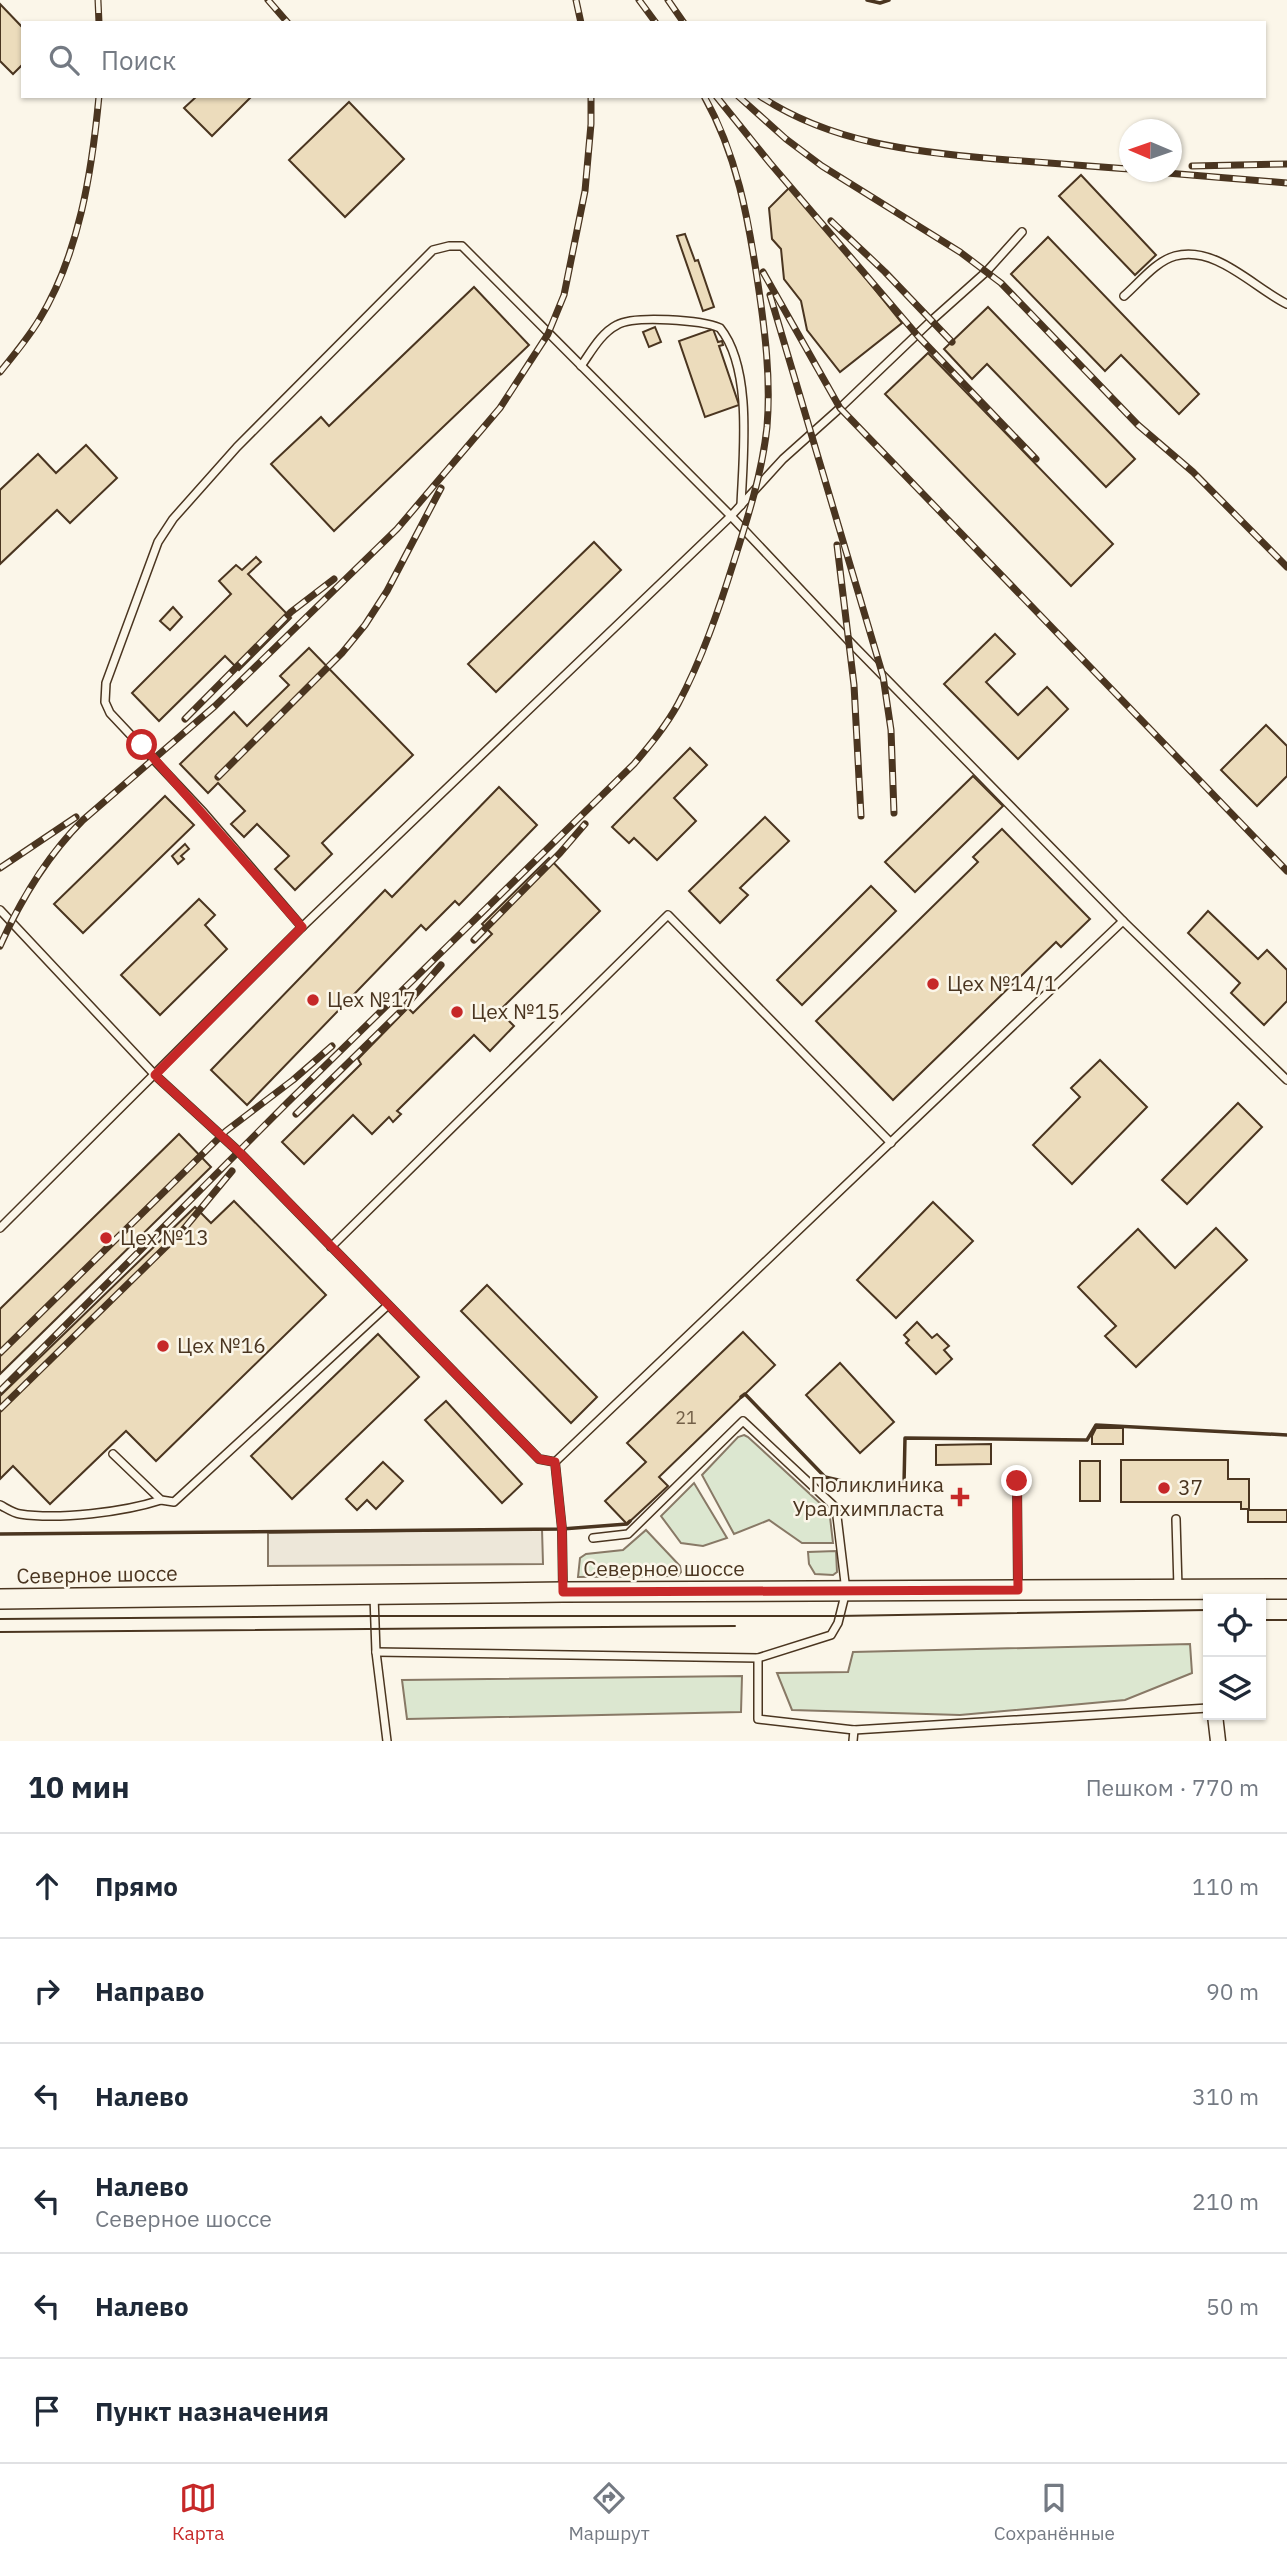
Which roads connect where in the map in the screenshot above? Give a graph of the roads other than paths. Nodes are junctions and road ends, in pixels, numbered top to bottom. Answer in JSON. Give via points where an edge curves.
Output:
{"nodes":[{"id":1,"x":1022,"y":232,"type":"dead end"},
{"id":2,"x":1124,"y":296,"type":"dead end"},
{"id":3,"x":1287,"y":304,"type":"edge"},
{"id":4,"x":581,"y":366,"type":"junction"},
{"id":5,"x":741,"y":505,"type":"junction"},
{"id":6,"x":731,"y":516,"type":"junction"},
{"id":7,"x":0,"y":910,"type":"edge"},
{"id":8,"x":1123,"y":921,"type":"junction"},
{"id":9,"x":302,"y":927,"type":"junction"},
{"id":10,"x":155,"y":1075,"type":"junction"},
{"id":11,"x":1287,"y":1080,"type":"edge"},
{"id":12,"x":891,"y":1143,"type":"junction"},
{"id":13,"x":0,"y":1228,"type":"edge"},
{"id":14,"x":331,"y":1247,"type":"junction"},
{"id":15,"x":387,"y":1306,"type":"junction"},
{"id":16,"x":113,"y":1454,"type":"dead end"},
{"id":17,"x":555,"y":1462,"type":"junction"},
{"id":18,"x":1017,"y":1481,"type":"dead end"},
{"id":19,"x":161,"y":1500,"type":"junction"},
{"id":20,"x":0,"y":1505,"type":"edge"},
{"id":21,"x":1176,"y":1519,"type":"dead end"},
{"id":22,"x":593,"y":1538,"type":"dead end"},
{"id":23,"x":1178,"y":1589,"type":"junction"},
{"id":24,"x":1287,"y":1589,"type":"edge"},
{"id":25,"x":1018,"y":1590,"type":"junction"},
{"id":26,"x":846,"y":1591,"type":"junction"},
{"id":27,"x":563,"y":1592,"type":"junction"},
{"id":28,"x":1208,"y":1594,"type":"edge"},
{"id":29,"x":1226,"y":1594,"type":"edge"},
{"id":30,"x":374,"y":1595,"type":"junction"},
{"id":31,"x":0,"y":1599,"type":"edge"},
{"id":32,"x":376,"y":1652,"type":"junction"},
{"id":33,"x":758,"y":1658,"type":"junction"},
{"id":34,"x":1203,"y":1708,"type":"edge"},
{"id":35,"x":1216,"y":1720,"type":"edge"},
{"id":36,"x":854,"y":1730,"type":"junction"},
{"id":37,"x":387,"y":1741,"type":"edge"},
{"id":38,"x":853,"y":1741,"type":"edge"},
{"id":39,"x":1218,"y":1741,"type":"edge"}],
"edges":[{"from":1,"to":5,"type":"lane","via":[[987,271],[783,459]]},
{"from":2,"to":3,"type":"lane","via":[[1174,256],[1196,254],[1237,271]]},
{"from":4,"to":5,"type":"lane","via":[[609,330],[628,321],[666,319],[720,328],[733,354],[743,397]]},
{"from":4,"to":6,"type":"lane"},
{"from":4,"to":9,"type":"lane","via":[[462,246],[433,250],[237,447],[158,542],[106,683],[107,708]]},
{"from":5,"to":6,"type":"lane"},
{"from":6,"to":8,"type":"lane"},
{"from":6,"to":9,"type":"lane"},
{"from":7,"to":10,"type":"lane"},
{"from":8,"to":11,"type":"lane"},
{"from":8,"to":12,"type":"lane"},
{"from":9,"to":10,"type":"lane"},
{"from":10,"to":13,"type":"lane"},
{"from":10,"to":14,"type":"lane","via":[[239,1152]]},
{"from":12,"to":14,"type":"lane","via":[[668,915]]},
{"from":12,"to":17,"type":"lane"},
{"from":14,"to":15,"type":"lane"},
{"from":15,"to":17,"type":"lane","via":[[539,1459]]},
{"from":15,"to":19,"type":"lane","via":[[174,1502]]},
{"from":16,"to":19,"type":"lane"},
{"from":17,"to":27,"type":"lane"},
{"from":18,"to":25,"type":"lane"},
{"from":19,"to":20,"type":"lane","via":[[65,1516],[18,1514]]},
{"from":21,"to":23,"type":"lane"},
{"from":22,"to":26,"type":"lane","via":[[628,1534],[743,1421],[835,1508]]},
{"from":23,"to":25,"type":"main road","name":"Северное шоссе"},
{"from":23,"to":28,"type":"main road","name":"Северное шоссе"},
{"from":24,"to":29,"type":"main road","name":"Северное шоссе"},
{"from":25,"to":26,"type":"main road","name":"Северное шоссе"},
{"from":26,"to":27,"type":"main road","name":"Северное шоссе"},
{"from":26,"to":33,"type":"lane","via":[[831,1635]]},
{"from":27,"to":30,"type":"main road","name":"Северное шоссе"},
{"from":30,"to":31,"type":"main road","name":"Северное шоссе"},
{"from":30,"to":32,"type":"lane"},
{"from":32,"to":33,"type":"lane"},
{"from":32,"to":37,"type":"lane"},
{"from":33,"to":36,"type":"lane","via":[[758,1718]]},
{"from":34,"to":36,"type":"lane"},
{"from":35,"to":39,"type":"street"},
{"from":36,"to":38,"type":"lane"}]}
